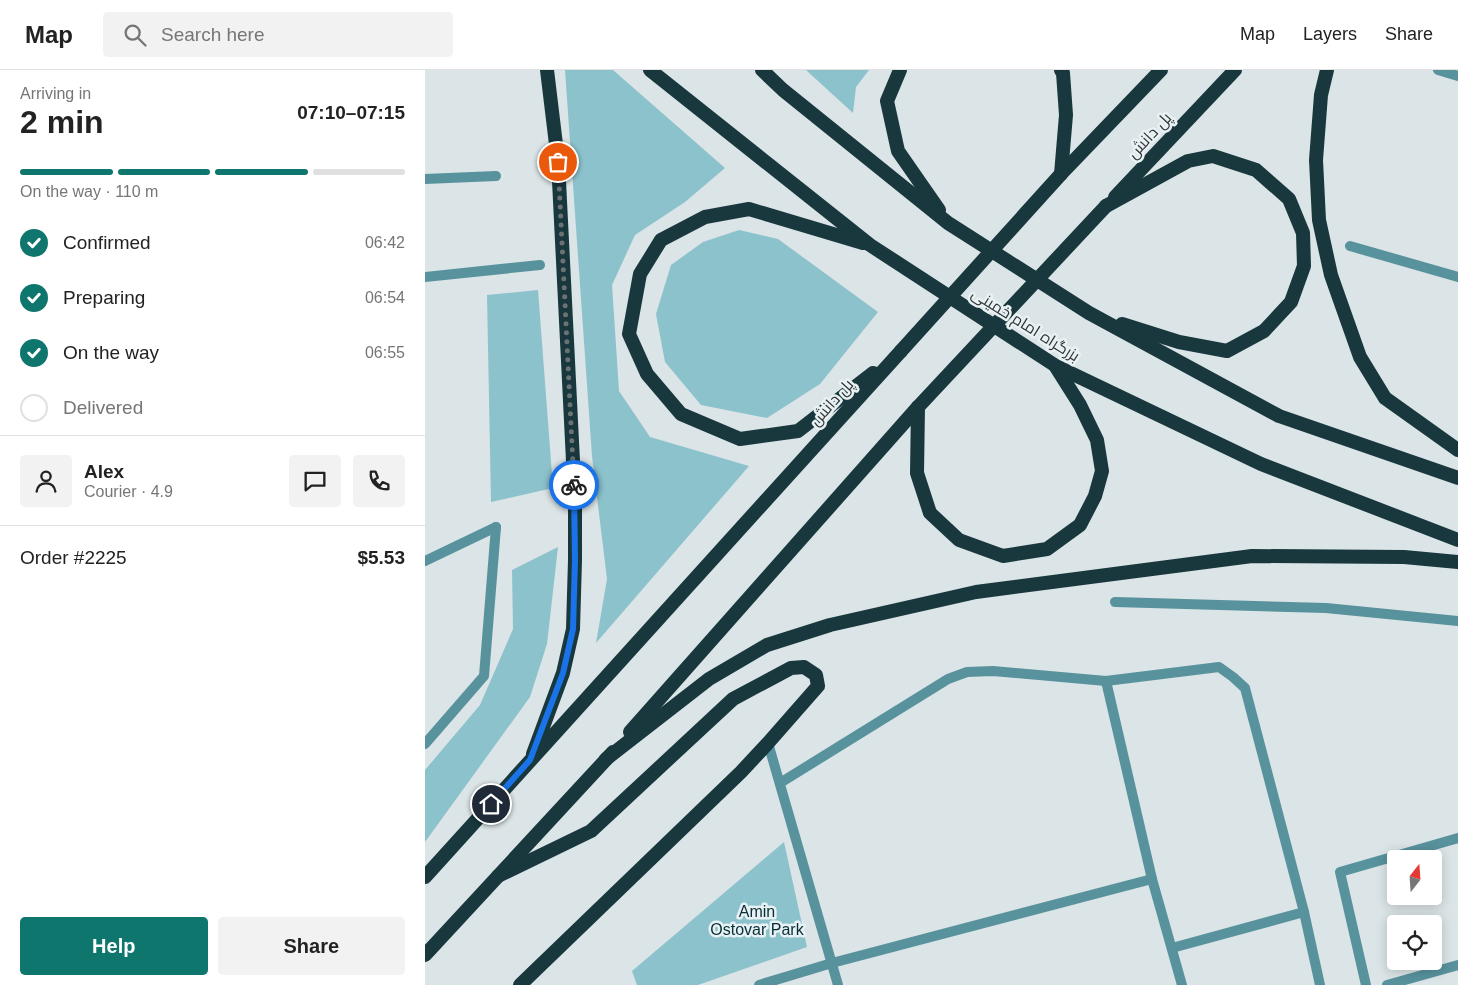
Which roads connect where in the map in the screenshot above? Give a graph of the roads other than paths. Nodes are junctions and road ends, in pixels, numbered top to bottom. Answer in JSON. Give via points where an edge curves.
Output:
{"nodes":[{"id":1,"x":547,"y":70,"type":"edge"},
{"id":2,"x":650,"y":70,"type":"edge"},
{"id":3,"x":762,"y":70,"type":"edge"},
{"id":4,"x":900,"y":70,"type":"edge"},
{"id":5,"x":1061,"y":70,"type":"edge"},
{"id":6,"x":1161,"y":70,"type":"edge"},
{"id":7,"x":1235,"y":70,"type":"edge"},
{"id":8,"x":1327,"y":70,"type":"edge"},
{"id":9,"x":1438,"y":70,"type":"edge"},
{"id":10,"x":1458,"y":76,"type":"edge"},
{"id":11,"x":1061,"y":174,"type":"junction"},
{"id":12,"x":496,"y":176,"type":"dead end"},
{"id":13,"x":425,"y":180,"type":"edge"},
{"id":14,"x":1106,"y":206,"type":"junction"},
{"id":15,"x":948,"y":223,"type":"junction"},
{"id":16,"x":871,"y":245,"type":"junction"},
{"id":17,"x":1351,"y":246,"type":"dead end"},
{"id":18,"x":540,"y":265,"type":"dead end"},
{"id":19,"x":425,"y":277,"type":"edge"},
{"id":20,"x":1458,"y":277,"type":"edge"},
{"id":21,"x":1089,"y":313,"type":"junction"},
{"id":22,"x":901,"y":351,"type":"junction"},
{"id":23,"x":1056,"y":366,"type":"junction"},
{"id":24,"x":918,"y":407,"type":"junction"},
{"id":25,"x":1458,"y":450,"type":"edge"},
{"id":26,"x":1458,"y":478,"type":"edge"},
{"id":27,"x":1458,"y":540,"type":"edge"},
{"id":28,"x":425,"y":561,"type":"edge"},
{"id":29,"x":1458,"y":562,"type":"edge"},
{"id":30,"x":1115,"y":602,"type":"dead end"},
{"id":31,"x":1458,"y":621,"type":"edge"},
{"id":32,"x":1106,"y":681,"type":"junction"},
{"id":33,"x":425,"y":744,"type":"edge"},
{"id":34,"x":768,"y":744,"type":"junction"},
{"id":35,"x":607,"y":759,"type":"junction"},
{"id":36,"x":530,"y":760,"type":"junction"},
{"id":37,"x":780,"y":783,"type":"junction"},
{"id":38,"x":1458,"y":838,"type":"edge"},
{"id":39,"x":498,"y":876,"type":"junction"},
{"id":40,"x":425,"y":877,"type":"edge"},
{"id":41,"x":1152,"y":878,"type":"junction"},
{"id":42,"x":1304,"y":912,"type":"junction"},
{"id":43,"x":1172,"y":948,"type":"junction"},
{"id":44,"x":425,"y":955,"type":"edge"},
{"id":45,"x":832,"y":963,"type":"junction"},
{"id":46,"x":1458,"y":965,"type":"edge"},
{"id":47,"x":520,"y":985,"type":"edge"},
{"id":48,"x":759,"y":985,"type":"edge"},
{"id":49,"x":838,"y":985,"type":"edge"},
{"id":50,"x":1182,"y":985,"type":"edge"},
{"id":51,"x":1320,"y":985,"type":"edge"},
{"id":52,"x":1366,"y":985,"type":"edge"},
{"id":53,"x":1387,"y":985,"type":"edge"}],
"edges":[{"from":1,"to":36,"type":"highway","via":[[558,162],[575,500],[575,560],[573,629],[563,673]]},
{"from":2,"to":16,"type":"highway","name":"بزرگراه امام خمینی"},
{"from":3,"to":15,"type":"highway"},
{"from":4,"to":15,"type":"highway","via":[[887,102],[898,151]]},
{"from":5,"to":11,"type":"highway","via":[[1066,115]]},
{"from":6,"to":11,"type":"highway","name":"پل دانش"},
{"from":7,"to":14,"type":"highway","name":"پل دانش"},
{"from":8,"to":25,"type":"highway","via":[[1321,95],[1317,168],[1319,220],[1334,284],[1360,357],[1385,398]]},
{"from":9,"to":10,"type":"street"},
{"from":11,"to":22,"type":"highway","name":"پل دانش","bridge":true},
{"from":12,"to":13,"type":"street"},
{"from":14,"to":21,"type":"highway","via":[[1188,161],[1213,156],[1256,170],[1289,199],[1303,232],[1304,266],[1291,302],[1263,332],[1227,351],[1179,342]]},
{"from":14,"to":24,"type":"highway","name":"پل دانش","bridge":true},
{"from":15,"to":21,"type":"highway"},
{"from":16,"to":22,"type":"highway","via":[[749,209],[705,217],[661,240],[639,274],[629,334],[647,374],[681,414],[740,439],[798,430]]},
{"from":16,"to":23,"type":"highway","name":"بزرگراه امام خمینی"},
{"from":17,"to":20,"type":"street"},
{"from":18,"to":19,"type":"street"},
{"from":21,"to":26,"type":"highway","via":[[1279,416]]},
{"from":22,"to":36,"type":"highway","name":"پل دانش"},
{"from":23,"to":24,"type":"highway","via":[[1097,440],[1102,471],[1095,496],[1080,525],[1047,550],[1003,556],[959,540],[930,513],[917,473]]},
{"from":23,"to":27,"type":"highway","name":"بزرگراه امام خمینی","via":[[1261,464]]},
{"from":24,"to":35,"type":"highway","name":"پل دانش"},
{"from":28,"to":33,"type":"street","via":[[496,528],[484,676]]},
{"from":29,"to":35,"type":"highway","via":[[1405,557],[1252,556],[976,592],[830,625],[767,645],[709,679]]},
{"from":30,"to":31,"type":"street","via":[[1326,608]]},
{"from":32,"to":37,"type":"street","via":[[993,671],[967,672],[948,679]]},
{"from":32,"to":41,"type":"street"},
{"from":32,"to":42,"type":"street","via":[[1219,667],[1245,688]]},
{"from":34,"to":37,"type":"street"},
{"from":34,"to":39,"type":"highway","via":[[818,686],[817,675],[804,667],[791,668],[733,699],[591,831]]},
{"from":34,"to":47,"type":"highway"},
{"from":35,"to":39,"type":"highway"},
{"from":36,"to":40,"type":"highway","name":"پل دانش"},
{"from":37,"to":45,"type":"street"},
{"from":38,"to":52,"type":"street","via":[[1340,872]]},
{"from":39,"to":44,"type":"highway"},
{"from":41,"to":43,"type":"street"},
{"from":41,"to":45,"type":"street"},
{"from":42,"to":43,"type":"street"},
{"from":42,"to":51,"type":"street"},
{"from":43,"to":50,"type":"street"},
{"from":45,"to":48,"type":"street"},
{"from":45,"to":49,"type":"street"},
{"from":46,"to":53,"type":"street"}]}
